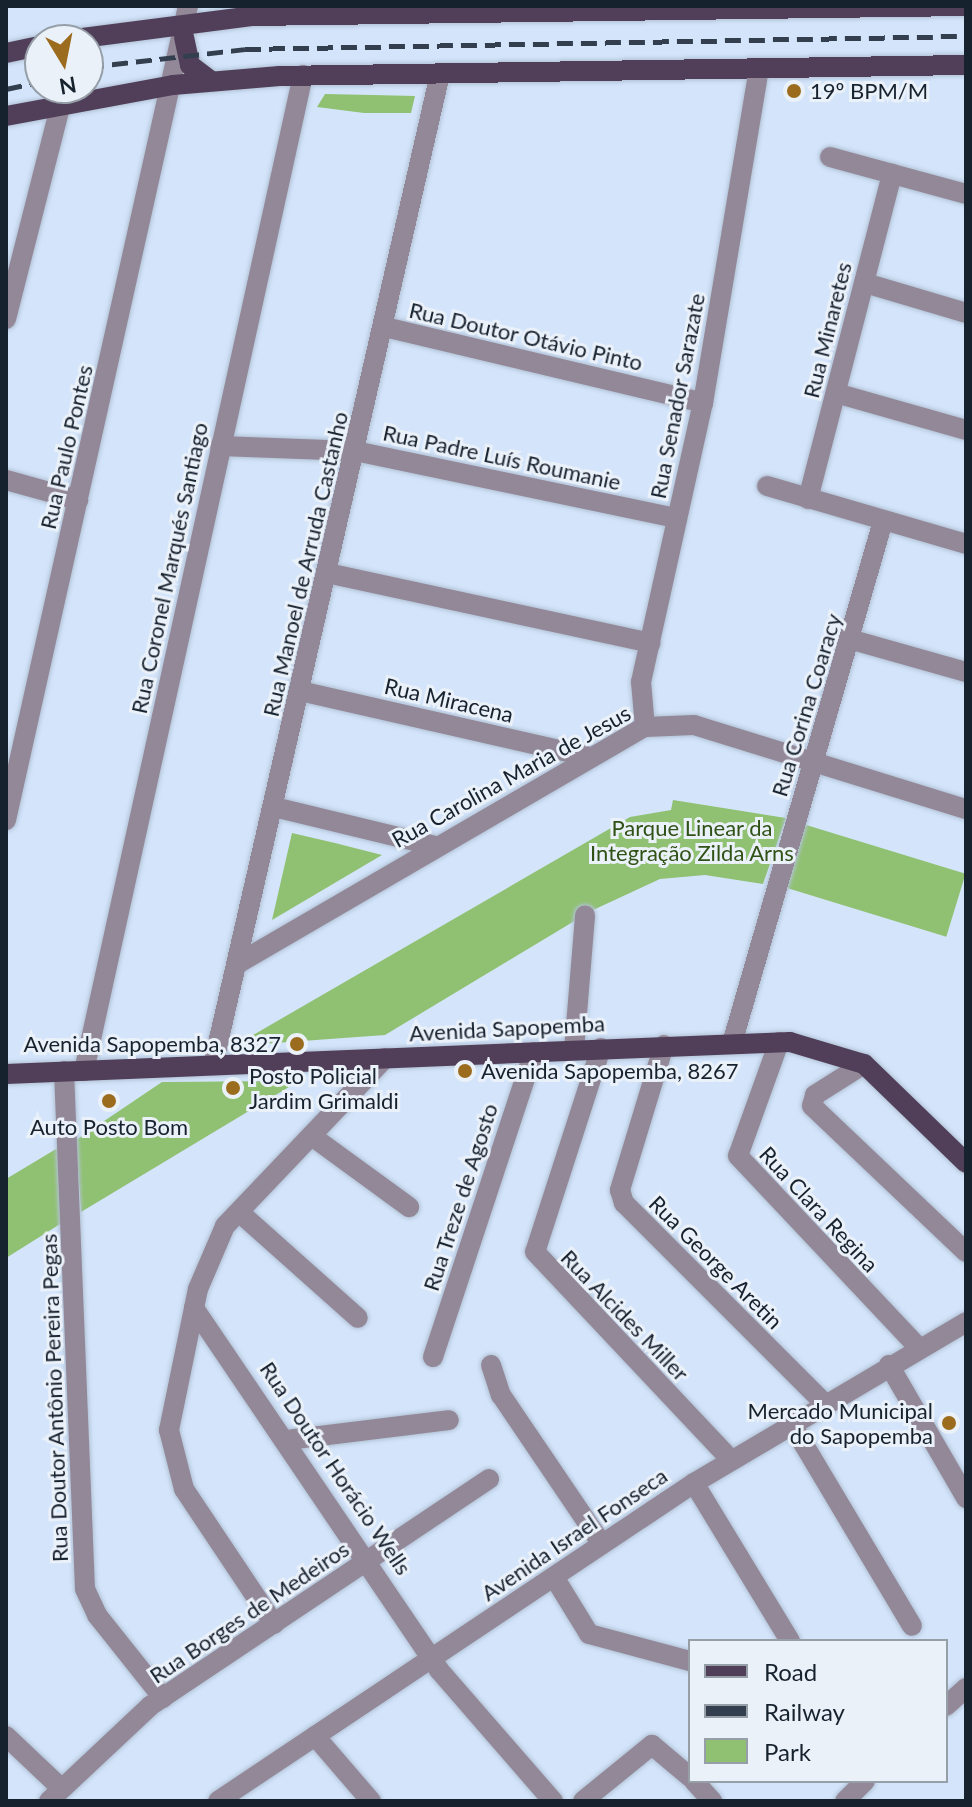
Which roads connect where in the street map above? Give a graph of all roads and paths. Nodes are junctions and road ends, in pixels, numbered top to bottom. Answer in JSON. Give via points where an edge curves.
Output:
{"nodes":[{"id":1,"x":966,"y":6,"type":"edge"},
{"id":2,"x":908,"y":7,"type":"edge"},
{"id":3,"x":537,"y":9,"type":"edge"},
{"id":4,"x":187,"y":21,"type":"edge"},
{"id":5,"x":104,"y":34,"type":"edge"},
{"id":6,"x":966,"y":65,"type":"edge"},
{"id":7,"x":758,"y":73,"type":"junction"},
{"id":8,"x":440,"y":74,"type":"junction"},
{"id":9,"x":303,"y":75,"type":"junction"},
{"id":10,"x":211,"y":81,"type":"junction"},
{"id":11,"x":173,"y":85,"type":"junction"},
{"id":12,"x":104,"y":97,"type":"edge"},
{"id":13,"x":61,"y":104,"type":"joint"},
{"id":14,"x":6,"y":116,"type":"edge"},
{"id":15,"x":830,"y":157,"type":"dead end"},
{"id":16,"x":892,"y":174,"type":"junction"},
{"id":17,"x":966,"y":194,"type":"edge"},
{"id":18,"x":865,"y":283,"type":"junction"},
{"id":19,"x":966,"y":313,"type":"edge"},
{"id":20,"x":6,"y":319,"type":"edge"},
{"id":21,"x":385,"y":327,"type":"junction"},
{"id":22,"x":836,"y":393,"type":"junction"},
{"id":23,"x":703,"y":403,"type":"junction"},
{"id":24,"x":966,"y":430,"type":"edge"},
{"id":25,"x":220,"y":446,"type":"junction"},
{"id":26,"x":355,"y":451,"type":"junction"},
{"id":27,"x":6,"y":480,"type":"edge"},
{"id":28,"x":767,"y":486,"type":"dead end"},
{"id":29,"x":808,"y":499,"type":"junction"},
{"id":30,"x":78,"y":500,"type":"junction"},
{"id":31,"x":677,"y":518,"type":"junction"},
{"id":32,"x":883,"y":521,"type":"junction"},
{"id":33,"x":966,"y":544,"type":"edge"},
{"id":34,"x":327,"y":573,"type":"junction"},
{"id":35,"x":853,"y":640,"type":"junction"},
{"id":36,"x":651,"y":643,"type":"junction"},
{"id":37,"x":966,"y":672,"type":"edge"},
{"id":38,"x":300,"y":691,"type":"junction"},
{"id":39,"x":645,"y":727,"type":"junction"},
{"id":40,"x":587,"y":756,"type":"junction"},
{"id":41,"x":814,"y":765,"type":"junction"},
{"id":42,"x":274,"y":807,"type":"junction"},
{"id":43,"x":966,"y":809,"type":"edge"},
{"id":44,"x":6,"y":820,"type":"edge"},
{"id":45,"x":435,"y":846,"type":"junction"},
{"id":46,"x":585,"y":915,"type":"dead end"},
{"id":47,"x":237,"y":964,"type":"junction"},
{"id":48,"x":733,"y":1040,"type":"junction"},
{"id":49,"x":779,"y":1042,"type":"junction"},
{"id":50,"x":664,"y":1045,"type":"junction"},
{"id":51,"x":601,"y":1048,"type":"junction"},
{"id":52,"x":574,"y":1050,"type":"junction"},
{"id":53,"x":534,"y":1052,"type":"junction"},
{"id":54,"x":385,"y":1058,"type":"junction"},
{"id":55,"x":864,"y":1064,"type":"junction"},
{"id":56,"x":213,"y":1065,"type":"junction"},
{"id":57,"x":74,"y":1071,"type":"junction"},
{"id":58,"x":6,"y":1074,"type":"edge"},
{"id":59,"x":313,"y":1137,"type":"junction"},
{"id":60,"x":966,"y":1163,"type":"edge"},
{"id":61,"x":409,"y":1207,"type":"dead end"},
{"id":62,"x":239,"y":1212,"type":"junction"},
{"id":63,"x":966,"y":1252,"type":"edge"},
{"id":64,"x":194,"y":1308,"type":"junction"},
{"id":65,"x":358,"y":1318,"type":"dead end"},
{"id":66,"x":966,"y":1322,"type":"edge"},
{"id":67,"x":918,"y":1347,"type":"junction"},
{"id":68,"x":433,"y":1357,"type":"dead end"},
{"id":69,"x":491,"y":1365,"type":"dead end"},
{"id":70,"x":889,"y":1365,"type":"junction"},
{"id":71,"x":824,"y":1403,"type":"junction"},
{"id":72,"x":449,"y":1420,"type":"dead end"},
{"id":73,"x":791,"y":1423,"type":"junction"},
{"id":74,"x":287,"y":1440,"type":"junction"},
{"id":75,"x":731,"y":1460,"type":"junction"},
{"id":76,"x":489,"y":1479,"type":"dead end"},
{"id":77,"x":694,"y":1483,"type":"junction"},
{"id":78,"x":966,"y":1498,"type":"edge"},
{"id":79,"x":602,"y":1544,"type":"junction"},
{"id":80,"x":369,"y":1561,"type":"junction"},
{"id":81,"x":554,"y":1577,"type":"junction"},
{"id":82,"x":274,"y":1624,"type":"junction"},
{"id":83,"x":912,"y":1626,"type":"dead end"},
{"id":84,"x":789,"y":1639,"type":"edge"},
{"id":85,"x":432,"y":1659,"type":"junction"},
{"id":86,"x":688,"y":1660,"type":"edge"},
{"id":87,"x":965,"y":1691,"type":"edge"},
{"id":88,"x":163,"y":1698,"type":"junction"},
{"id":89,"x":948,"y":1704,"type":"edge"},
{"id":90,"x":6,"y":1736,"type":"edge"},
{"id":91,"x":315,"y":1736,"type":"junction"},
{"id":92,"x":688,"y":1776,"type":"edge"},
{"id":93,"x":696,"y":1783,"type":"edge"},
{"id":94,"x":863,"y":1783,"type":"edge"},
{"id":95,"x":55,"y":1795,"type":"edge"},
{"id":96,"x":218,"y":1801,"type":"edge"},
{"id":97,"x":371,"y":1801,"type":"edge"},
{"id":98,"x":553,"y":1801,"type":"edge"},
{"id":99,"x":583,"y":1801,"type":"edge"},
{"id":100,"x":712,"y":1801,"type":"edge"},
{"id":101,"x":845,"y":1801,"type":"edge"}],
"edges":[{"from":1,"to":2,"type":"main road"},
{"from":2,"to":3,"type":"main road"},
{"from":3,"to":4,"type":"main road"},
{"from":4,"to":5,"type":"main road"},
{"from":4,"to":10,"type":"main road","via":[[190,65]]},
{"from":4,"to":11,"type":"street","name":"Rua Paulo Pontes"},
{"from":6,"to":7,"type":"main road"},
{"from":7,"to":8,"type":"main road"},
{"from":7,"to":23,"type":"street","name":"Rua Senador Sarazate"},
{"from":8,"to":9,"type":"main road"},
{"from":8,"to":21,"type":"street","name":"Rua Manoel de Arruda Castanho"},
{"from":9,"to":10,"type":"main road"},
{"from":9,"to":25,"type":"street","name":"Rua Coronel Marqués Santiago"},
{"from":10,"to":11,"type":"main road"},
{"from":11,"to":12,"type":"main road"},
{"from":11,"to":30,"type":"street","name":"Rua Paulo Pontes"},
{"from":13,"to":14,"type":"main road"},
{"from":13,"to":20,"type":"street"},
{"from":15,"to":16,"type":"street"},
{"from":16,"to":17,"type":"street"},
{"from":16,"to":18,"type":"street","name":"Rua Minaretes"},
{"from":18,"to":19,"type":"street"},
{"from":18,"to":22,"type":"street","name":"Rua Minaretes"},
{"from":21,"to":23,"type":"street","name":"Rua Doutor Otávio Pinto"},
{"from":21,"to":26,"type":"street","name":"Rua Manoel de Arruda Castanho"},
{"from":22,"to":24,"type":"street"},
{"from":22,"to":29,"type":"street","name":"Rua Minaretes"},
{"from":23,"to":31,"type":"street","name":"Rua Senador Sarazate"},
{"from":25,"to":26,"type":"street","name":"Rua Padre Luís Roumanie"},
{"from":25,"to":57,"type":"street","name":"Rua Coronel Marqués Santiago"},
{"from":26,"to":31,"type":"street","name":"Rua Padre Luís Roumanie"},
{"from":26,"to":34,"type":"street","name":"Rua Manoel de Arruda Castanho"},
{"from":27,"to":30,"type":"street"},
{"from":28,"to":29,"type":"street"},
{"from":29,"to":32,"type":"street"},
{"from":30,"to":44,"type":"street","name":"Rua Paulo Pontes"},
{"from":31,"to":36,"type":"street","name":"Rua Senador Sarazate"},
{"from":32,"to":33,"type":"street"},
{"from":32,"to":35,"type":"street","name":"Rua Corina Coaracy"},
{"from":34,"to":36,"type":"street"},
{"from":34,"to":38,"type":"street","name":"Rua Manoel de Arruda Castanho"},
{"from":35,"to":37,"type":"street"},
{"from":35,"to":41,"type":"street","name":"Rua Corina Coaracy"},
{"from":36,"to":39,"type":"street","name":"Rua Senador Sarazate","via":[[641,682]]},
{"from":38,"to":40,"type":"street","name":"Rua Miracena"},
{"from":38,"to":42,"type":"street","name":"Rua Manoel de Arruda Castanho"},
{"from":39,"to":40,"type":"street","name":"Rua Carolina Maria de Jesus"},
{"from":39,"to":41,"type":"street","name":"Rua Carolina Maria de Jesus","via":[[694,725]]},
{"from":40,"to":45,"type":"street","name":"Rua Carolina Maria de Jesus"},
{"from":41,"to":43,"type":"street","name":"Rua Carolina Maria de Jesus"},
{"from":41,"to":48,"type":"street","name":"Rua Corina Coaracy"},
{"from":42,"to":45,"type":"street"},
{"from":42,"to":47,"type":"street","name":"Rua Manoel de Arruda Castanho"},
{"from":45,"to":47,"type":"street","name":"Rua Carolina Maria de Jesus"},
{"from":46,"to":52,"type":"street"},
{"from":47,"to":56,"type":"street","name":"Rua Manoel de Arruda Castanho"},
{"from":48,"to":49,"type":"main road","name":"Avenida Sapopemba"},
{"from":48,"to":50,"type":"main road","name":"Avenida Sapopemba"},
{"from":49,"to":55,"type":"main road","name":"Avenida Sapopemba","via":[[822,1046]]},
{"from":49,"to":67,"type":"street","name":"Rua Clara Regina","via":[[738,1156]]},
{"from":50,"to":51,"type":"main road","name":"Avenida Sapopemba"},
{"from":50,"to":71,"type":"street","name":"Rua George Aretin","via":[[620,1190],[624,1203]]},
{"from":51,"to":52,"type":"main road","name":"Avenida Sapopemba"},
{"from":51,"to":75,"type":"street","name":"Rua Alcides Miller","via":[[535,1252]]},
{"from":52,"to":53,"type":"main road","name":"Avenida Sapopemba"},
{"from":53,"to":54,"type":"main road","name":"Avenida Sapopemba"},
{"from":53,"to":68,"type":"street","name":"Rua Treze de Agosto"},
{"from":54,"to":56,"type":"main road","name":"Avenida Sapopemba"},
{"from":54,"to":59,"type":"street"},
{"from":55,"to":60,"type":"main road","name":"Avenida Sapopemba"},
{"from":55,"to":63,"type":"street","via":[[815,1095],[812,1106]]},
{"from":56,"to":57,"type":"main road","name":"Avenida Sapopemba"},
{"from":57,"to":58,"type":"main road","name":"Avenida Sapopemba"},
{"from":57,"to":88,"type":"street","name":"Rua Doutor Antônio Pereira Pegas","via":[[85,1589],[97,1615]]},
{"from":59,"to":61,"type":"street"},
{"from":59,"to":62,"type":"street"},
{"from":62,"to":64,"type":"street","via":[[214,1246]]},
{"from":62,"to":65,"type":"street"},
{"from":64,"to":74,"type":"street","name":"Rua Doutor Horácio Wells"},
{"from":64,"to":82,"type":"street","via":[[168,1447],[184,1489]]},
{"from":66,"to":67,"type":"street","name":"Avenida Israel Fonseca"},
{"from":67,"to":70,"type":"street","name":"Avenida Israel Fonseca"},
{"from":69,"to":79,"type":"street","via":[[501,1395]]},
{"from":70,"to":71,"type":"street","name":"Avenida Israel Fonseca"},
{"from":70,"to":78,"type":"street"},
{"from":71,"to":73,"type":"street","name":"Avenida Israel Fonseca"},
{"from":72,"to":74,"type":"street"},
{"from":73,"to":75,"type":"street","name":"Avenida Israel Fonseca"},
{"from":73,"to":83,"type":"street"},
{"from":74,"to":80,"type":"street","name":"Rua Doutor Horácio Wells"},
{"from":75,"to":77,"type":"street","name":"Avenida Israel Fonseca"},
{"from":76,"to":80,"type":"street","name":"Rua Borges de Medeiros"},
{"from":77,"to":79,"type":"street","name":"Avenida Israel Fonseca"},
{"from":77,"to":84,"type":"street"},
{"from":79,"to":81,"type":"street","name":"Avenida Israel Fonseca"},
{"from":80,"to":82,"type":"street","name":"Rua Borges de Medeiros"},
{"from":80,"to":85,"type":"street","name":"Rua Doutor Horácio Wells"},
{"from":81,"to":85,"type":"street","name":"Avenida Israel Fonseca"},
{"from":81,"to":86,"type":"street","via":[[589,1634]]},
{"from":82,"to":88,"type":"street","name":"Rua Borges de Medeiros"},
{"from":85,"to":91,"type":"street","name":"Avenida Israel Fonseca"},
{"from":85,"to":98,"type":"street","name":"Rua Doutor Horácio Wells"},
{"from":87,"to":89,"type":"street"},
{"from":88,"to":95,"type":"street","name":"Rua Borges de Medeiros"},
{"from":90,"to":95,"type":"street"},
{"from":91,"to":96,"type":"street","name":"Avenida Israel Fonseca"},
{"from":91,"to":97,"type":"street"},
{"from":92,"to":99,"type":"street","via":[[652,1745]]},
{"from":93,"to":100,"type":"street"},
{"from":94,"to":101,"type":"street"}]}
